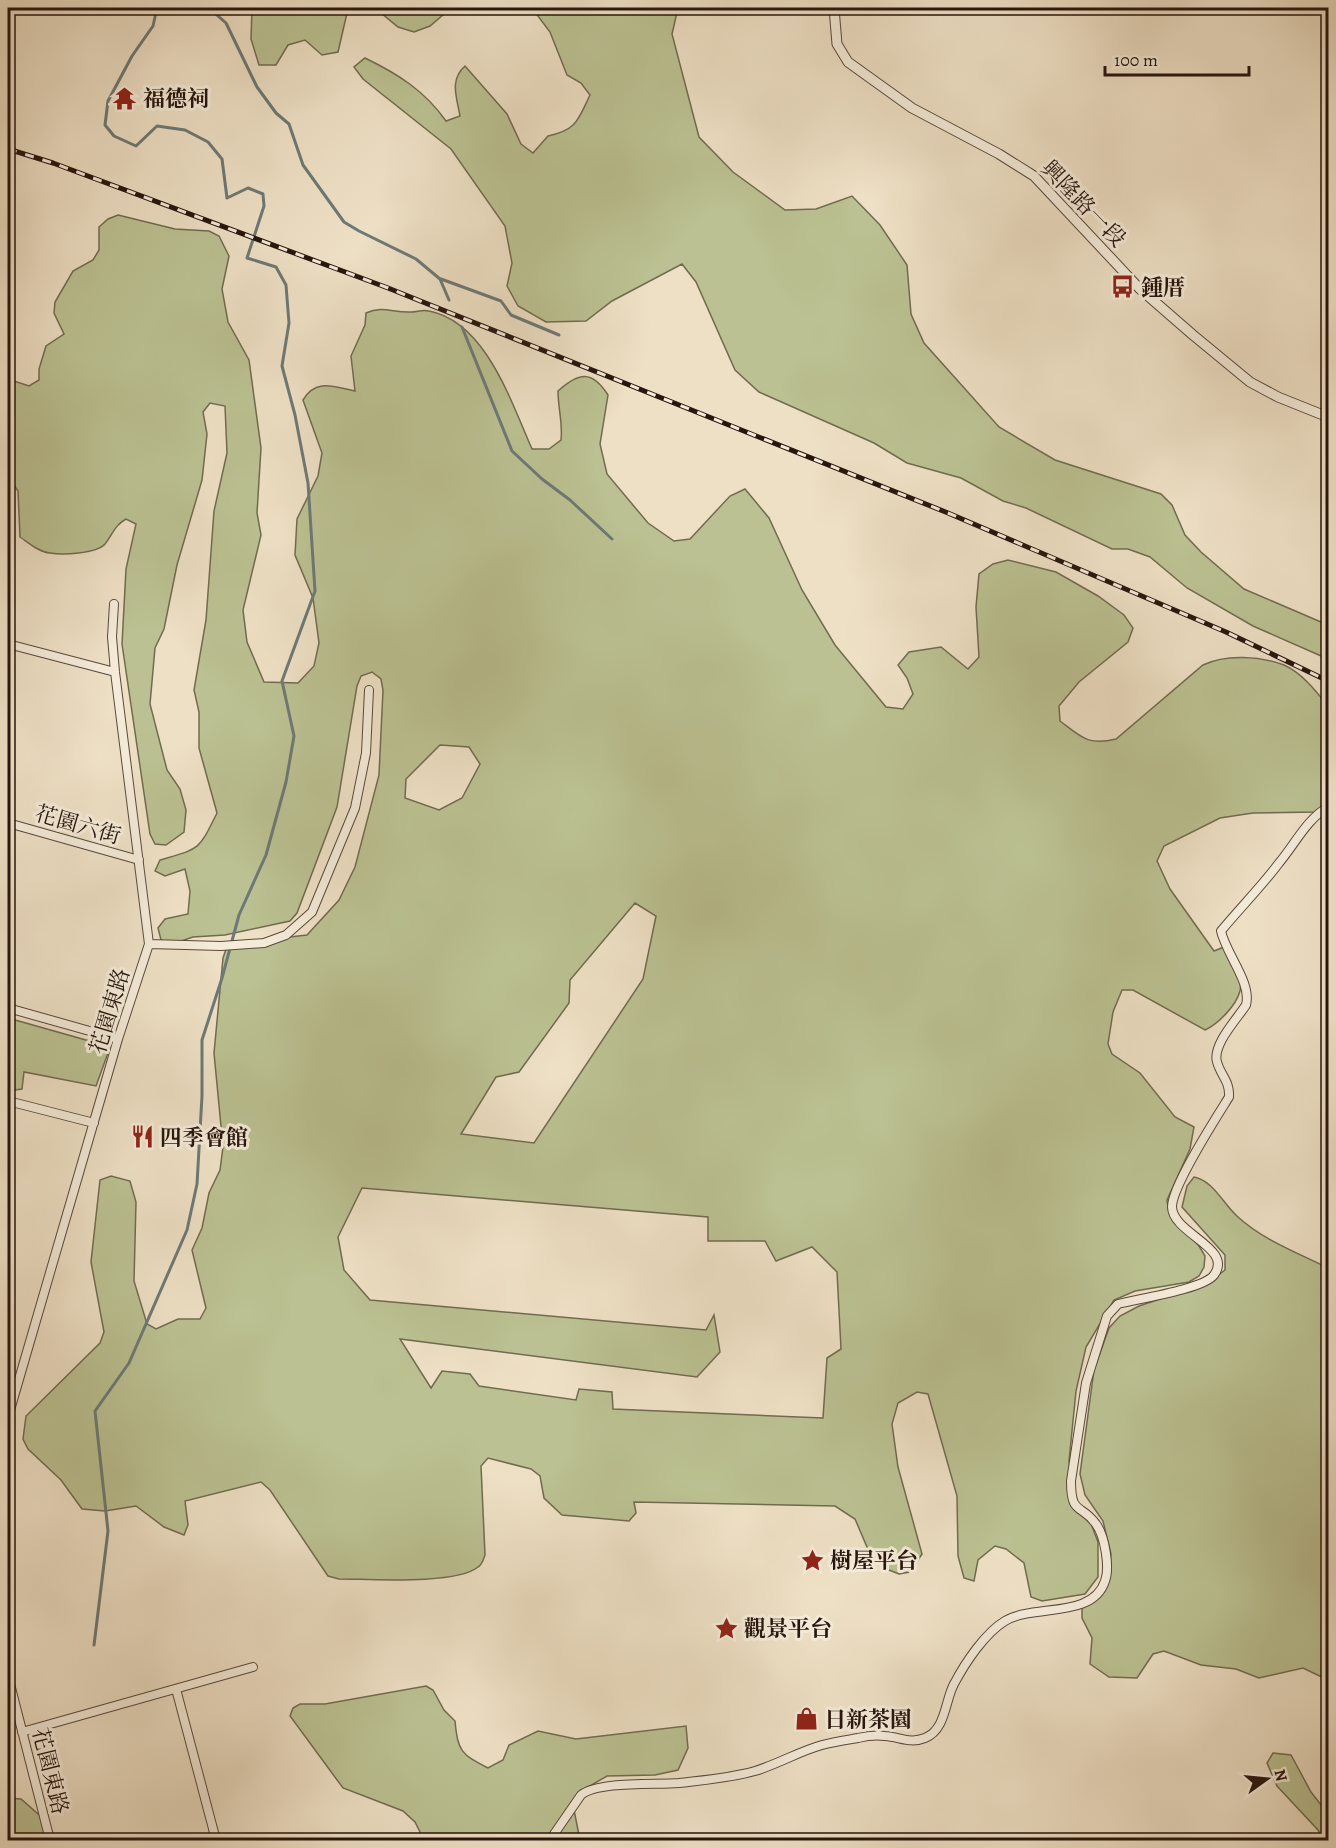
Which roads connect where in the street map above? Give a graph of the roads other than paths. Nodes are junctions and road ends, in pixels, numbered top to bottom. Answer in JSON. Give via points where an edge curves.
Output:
{"nodes":[{"id":1,"x":834,"y":8,"type":"edge"},
{"id":2,"x":1329,"y":417,"type":"edge"},
{"id":3,"x":114,"y":604,"type":"dead end"},
{"id":4,"x":8,"y":644,"type":"edge"},
{"id":5,"x":115,"y":672,"type":"junction"},
{"id":6,"x":369,"y":690,"type":"dead end"},
{"id":7,"x":1329,"y":807,"type":"edge"},
{"id":8,"x":8,"y":823,"type":"edge"},
{"id":9,"x":139,"y":860,"type":"junction"},
{"id":10,"x":149,"y":944,"type":"junction"},
{"id":11,"x":8,"y":1008,"type":"edge"},
{"id":12,"x":118,"y":1039,"type":"junction"},
{"id":13,"x":8,"y":1101,"type":"edge"},
{"id":14,"x":94,"y":1123,"type":"junction"},
{"id":15,"x":8,"y":1417,"type":"edge"},
{"id":16,"x":252,"y":1667,"type":"dead end"},
{"id":17,"x":8,"y":1676,"type":"edge"},
{"id":18,"x":176,"y":1689,"type":"junction"},
{"id":19,"x":22,"y":1732,"type":"junction"},
{"id":20,"x":50,"y":1840,"type":"edge"},
{"id":21,"x":216,"y":1840,"type":"edge"},
{"id":22,"x":550,"y":1840,"type":"edge"}],
"edges":[{"from":1,"to":2,"type":"street","name":"興隆路一段","via":[[837,44],[848,62],[912,108],[1034,176],[1139,288],[1201,342],[1250,381]]},
{"from":3,"to":5,"type":"street","name":"花園東路"},
{"from":4,"to":5,"type":"street"},
{"from":5,"to":9,"type":"street","name":"花園東路"},
{"from":6,"to":10,"type":"street","via":[[366,753],[355,808],[312,912],[286,935],[264,944]]},
{"from":7,"to":22,"type":"street","via":[[1310,821],[1221,931],[1248,998],[1218,1045],[1216,1060],[1229,1087],[1228,1097],[1194,1154],[1172,1210],[1179,1224],[1216,1255],[1214,1275],[1199,1285],[1118,1304],[1107,1316],[1086,1383],[1071,1497],[1077,1508],[1096,1523],[1103,1538],[1107,1571],[1101,1589],[1091,1602],[1015,1616],[1002,1622],[971,1655],[954,1684],[943,1717],[928,1737],[914,1741],[860,1737],[822,1745],[777,1764],[722,1778],[587,1790]]},
{"from":8,"to":9,"type":"street","name":"花園六街"},
{"from":9,"to":10,"type":"street","name":"花園東路"},
{"from":10,"to":12,"type":"street","name":"花園東路"},
{"from":11,"to":12,"type":"street"},
{"from":12,"to":14,"type":"street","name":"花園東路"},
{"from":13,"to":14,"type":"street"},
{"from":14,"to":15,"type":"street","name":"花園東路"},
{"from":16,"to":18,"type":"street"},
{"from":17,"to":19,"type":"street","name":"花園東路"},
{"from":18,"to":19,"type":"street"},
{"from":18,"to":21,"type":"street"},
{"from":19,"to":20,"type":"street","name":"花園東路"}]}
